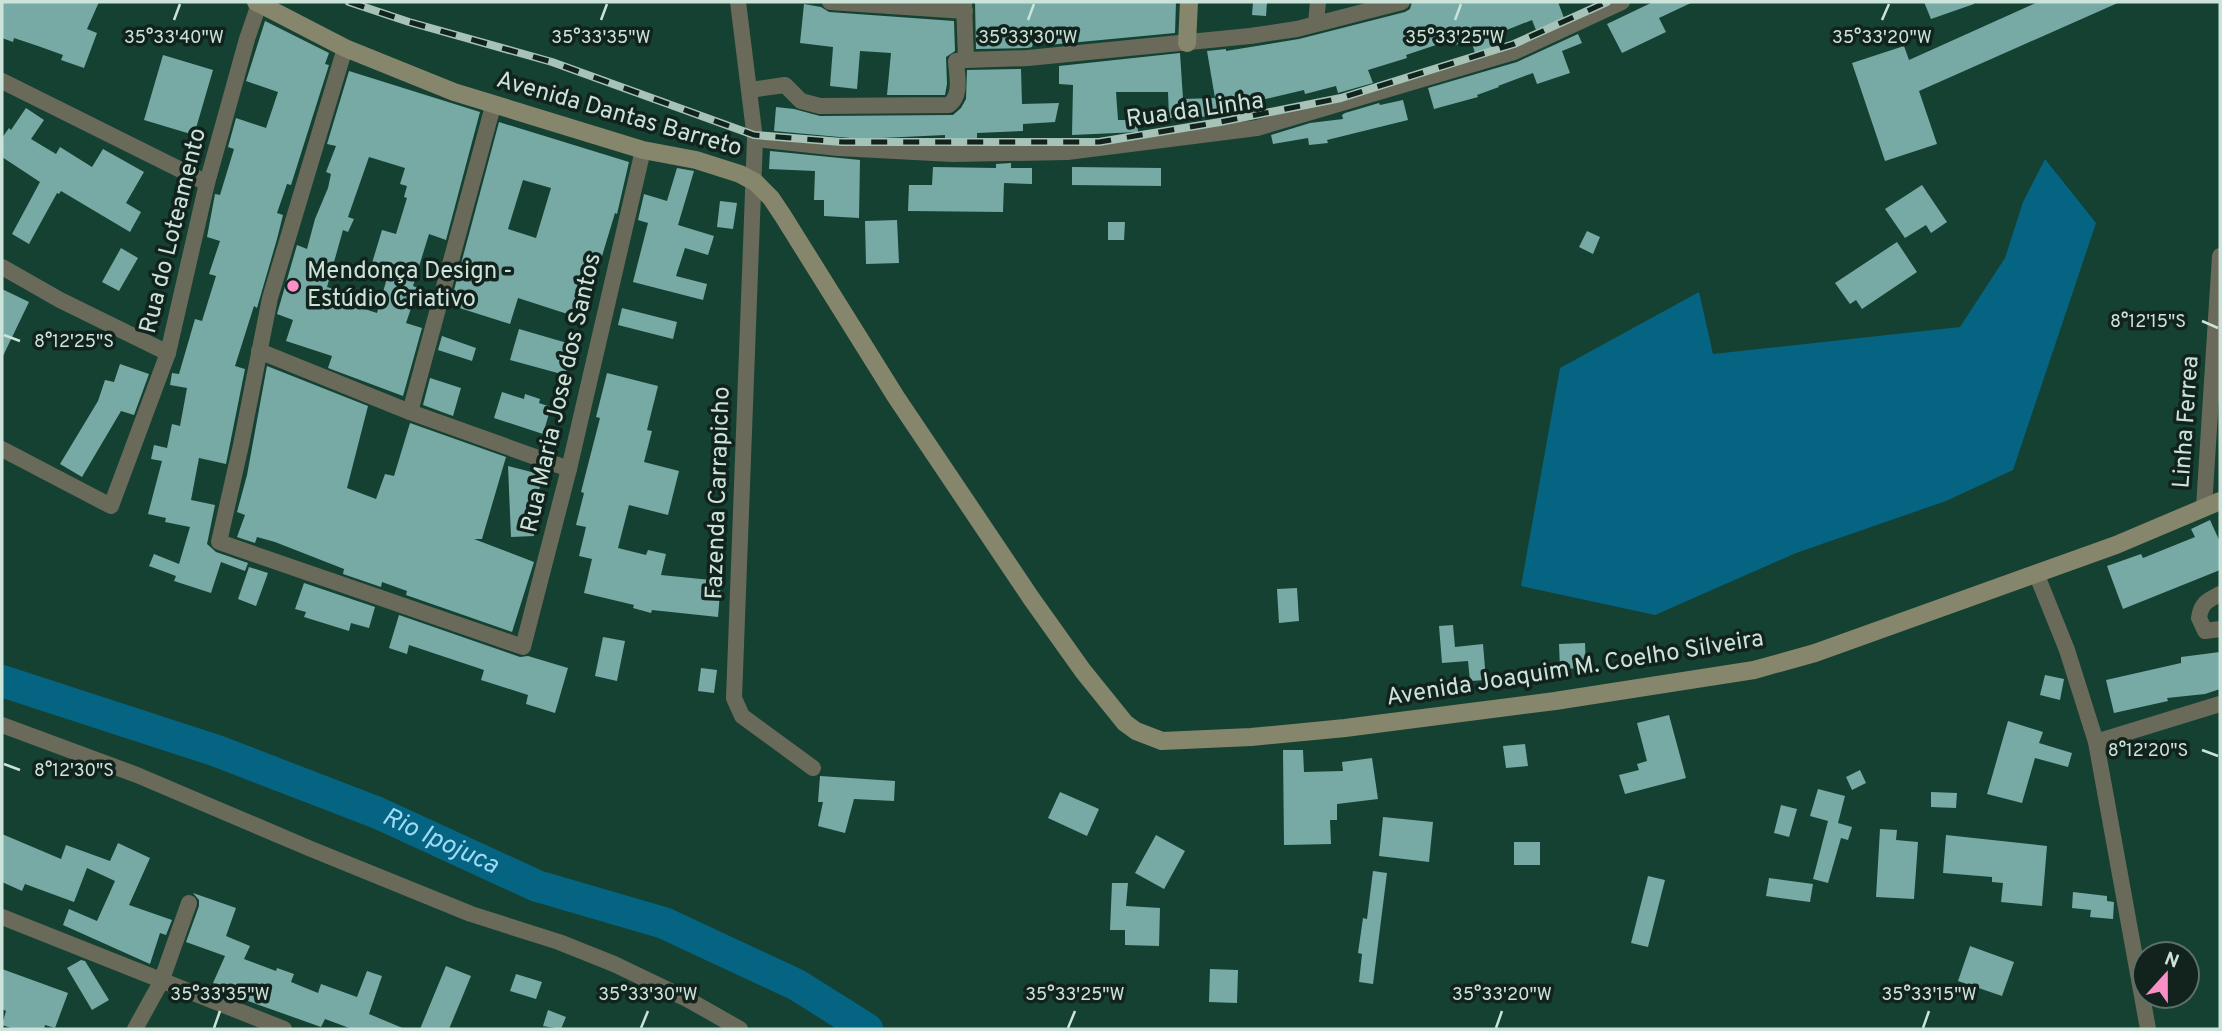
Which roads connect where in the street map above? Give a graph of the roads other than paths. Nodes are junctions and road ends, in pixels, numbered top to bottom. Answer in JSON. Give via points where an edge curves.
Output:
{"nodes":[{"id":1,"x":739,"y":2,"type":"edge"},
{"id":2,"x":830,"y":2,"type":"edge"},
{"id":3,"x":866,"y":2,"type":"edge"},
{"id":4,"x":1189,"y":2,"type":"edge"},
{"id":5,"x":1318,"y":2,"type":"edge"},
{"id":6,"x":1402,"y":2,"type":"edge"},
{"id":7,"x":1622,"y":2,"type":"edge"},
{"id":8,"x":257,"y":3,"type":"edge"},
{"id":9,"x":965,"y":6,"type":"edge"},
{"id":10,"x":1316,"y":23,"type":"junction"},
{"id":11,"x":1186,"y":43,"type":"junction"},
{"id":12,"x":345,"y":48,"type":"junction"},
{"id":13,"x":966,"y":60,"type":"junction"},
{"id":14,"x":2,"y":81,"type":"edge"},
{"id":15,"x":750,"y":90,"type":"junction"},
{"id":16,"x":493,"y":106,"type":"junction"},
{"id":17,"x":755,"y":139,"type":"junction"},
{"id":18,"x":643,"y":150,"type":"junction"},
{"id":19,"x":755,"y":182,"type":"junction"},
{"id":20,"x":207,"y":183,"type":"junction"},
{"id":21,"x":2220,"y":256,"type":"edge"},
{"id":22,"x":2,"y":267,"type":"edge"},
{"id":23,"x":259,"y":351,"type":"junction"},
{"id":24,"x":168,"y":353,"type":"junction"},
{"id":25,"x":410,"y":412,"type":"junction"},
{"id":26,"x":2,"y":449,"type":"edge"},
{"id":27,"x":569,"y":469,"type":"junction"},
{"id":28,"x":2212,"y":504,"type":"edge"},
{"id":29,"x":1001,"y":551,"type":"joint"},
{"id":30,"x":2036,"y":573,"type":"junction"},
{"id":31,"x":2220,"y":594,"type":"edge"},
{"id":32,"x":2220,"y":629,"type":"edge"},
{"id":33,"x":2220,"y":704,"type":"edge"},
{"id":34,"x":2,"y":725,"type":"edge"},
{"id":35,"x":2096,"y":743,"type":"junction"},
{"id":36,"x":813,"y":768,"type":"dead end"},
{"id":37,"x":189,"y":903,"type":"dead end"},
{"id":38,"x":2,"y":917,"type":"edge"},
{"id":39,"x":161,"y":982,"type":"junction"},
{"id":40,"x":135,"y":1029,"type":"edge"},
{"id":41,"x":284,"y":1029,"type":"edge"},
{"id":42,"x":740,"y":1029,"type":"edge"},
{"id":43,"x":2148,"y":1029,"type":"edge"}],
"edges":[{"from":1,"to":15,"type":"street","name":"Fazenda Carrapicho"},
{"from":2,"to":3,"type":"street"},
{"from":3,"to":9,"type":"street"},
{"from":4,"to":11,"type":"main road"},
{"from":5,"to":10,"type":"street"},
{"from":6,"to":10,"type":"street"},
{"from":7,"to":17,"type":"street","name":"Rua da Linha","via":[[1514,52],[1257,128],[1067,152],[953,155]]},
{"from":8,"to":12,"type":"main road","name":"Avenida Dantas Barreto"},
{"from":8,"to":20,"type":"street","name":"Rua do Loteamento"},
{"from":9,"to":13,"type":"street"},
{"from":10,"to":11,"type":"street"},
{"from":11,"to":13,"type":"street"},
{"from":12,"to":16,"type":"main road","name":"Avenida Dantas Barreto"},
{"from":12,"to":23,"type":"street","via":[[270,298]]},
{"from":13,"to":15,"type":"street","via":[[956,61],[957,93],[949,105],[820,106],[801,101],[785,85]]},
{"from":14,"to":20,"type":"street"},
{"from":15,"to":17,"type":"street","name":"Fazenda Carrapicho"},
{"from":16,"to":18,"type":"main road","name":"Avenida Dantas Barreto"},
{"from":16,"to":25,"type":"street"},
{"from":17,"to":19,"type":"street","name":"Fazenda Carrapicho"},
{"from":18,"to":19,"type":"main road","name":"Avenida Dantas Barreto","via":[[720,167]]},
{"from":18,"to":27,"type":"street","name":"Rua Maria Jose dos Santos"},
{"from":19,"to":29,"type":"main road","name":"Avenida Dantas Barreto","via":[[771,198],[896,397]]},
{"from":19,"to":36,"type":"street","name":"Fazenda Carrapicho","via":[[734,698],[742,716]]},
{"from":20,"to":24,"type":"street","name":"Rua do Loteamento"},
{"from":21,"to":28,"type":"street","name":"Linha Ferrea"},
{"from":22,"to":24,"type":"street"},
{"from":23,"to":25,"type":"street"},
{"from":23,"to":27,"type":"street","name":"Rua Maria Jose dos Santos","via":[[219,542],[523,647]]},
{"from":24,"to":26,"type":"street","name":"Rua do Loteamento","via":[[111,506]]},
{"from":25,"to":27,"type":"street"},
{"from":28,"to":30,"type":"main road","name":"Avenida Joaquim M. Coelho Silveira"},
{"from":29,"to":30,"type":"main road","name":"Avenida Joaquim M. Coelho Silveira","via":[[1110,707],[1136,731],[1162,741],[1358,726],[1754,670],[1815,653]]},
{"from":30,"to":35,"type":"street","via":[[2067,650]]},
{"from":31,"to":32,"type":"street","via":[[2202,605],[2199,618],[2205,631]]},
{"from":33,"to":35,"type":"street"},
{"from":34,"to":42,"type":"street","via":[[136,775],[471,914],[614,964]]},
{"from":35,"to":43,"type":"street"},
{"from":37,"to":39,"type":"street"},
{"from":38,"to":39,"type":"street"},
{"from":39,"to":40,"type":"street"},
{"from":39,"to":41,"type":"street"}]}
